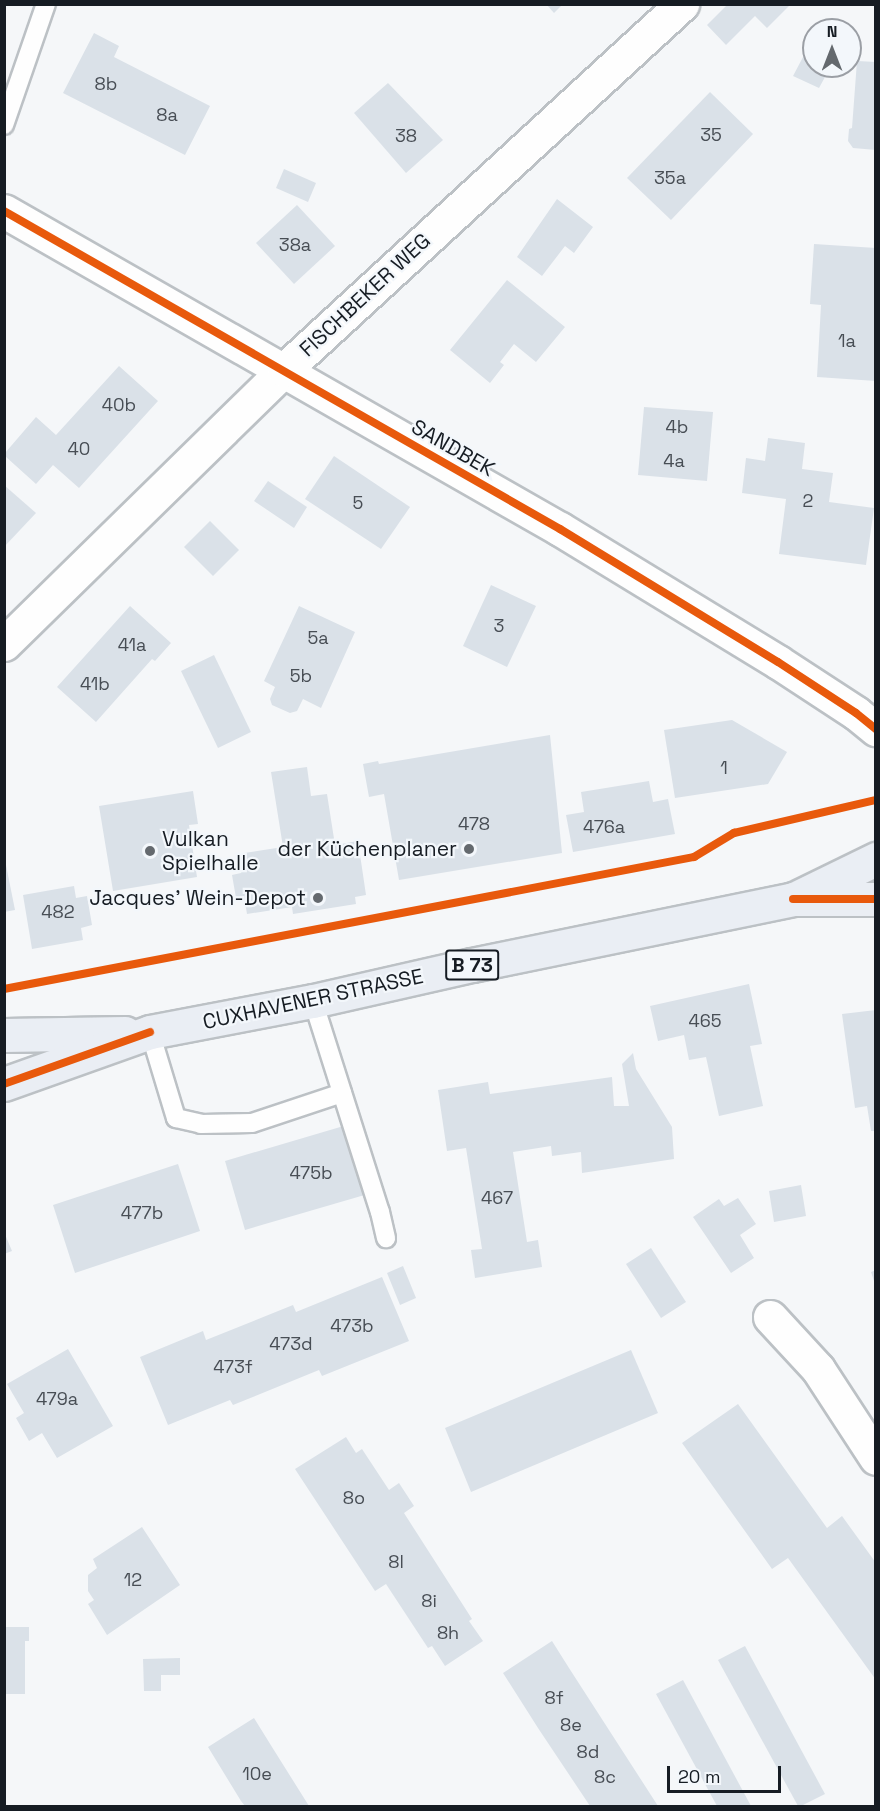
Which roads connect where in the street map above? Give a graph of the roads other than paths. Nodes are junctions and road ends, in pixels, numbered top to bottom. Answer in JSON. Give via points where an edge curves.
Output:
{"nodes":[{"id":1,"x":46,"y":4,"type":"edge"},
{"id":2,"x":682,"y":4,"type":"edge"},
{"id":3,"x":4,"y":126,"type":"edge"},
{"id":4,"x":4,"y":211,"type":"edge"},
{"id":5,"x":284,"y":370,"type":"junction"},
{"id":6,"x":4,"y":644,"type":"edge"},
{"id":7,"x":876,"y":729,"type":"edge"},
{"id":8,"x":876,"y":859,"type":"edge"},
{"id":9,"x":876,"y":898,"type":"edge"},
{"id":10,"x":793,"y":899,"type":"junction"},
{"id":11,"x":313,"y":1001,"type":"junction"},
{"id":12,"x":150,"y":1032,"type":"junction"},
{"id":13,"x":4,"y":1035,"type":"edge"},
{"id":14,"x":4,"y":1084,"type":"edge"},
{"id":15,"x":342,"y":1093,"type":"junction"},
{"id":16,"x":386,"y":1238,"type":"dead end"},
{"id":17,"x":770,"y":1317,"type":"dead end"},
{"id":18,"x":876,"y":1458,"type":"edge"}],
"edges":[{"from":1,"to":3,"type":"lane"},
{"from":2,"to":5,"type":"street","name":"FISCHBEKER WEG"},
{"from":4,"to":5,"type":"street","name":"SANDBEK"},
{"from":5,"to":6,"type":"street","name":"FISCHBEKER WEG"},
{"from":5,"to":7,"type":"street","name":"SANDBEK","via":[[570,535],[778,662]]},
{"from":8,"to":10,"type":"main road","name":"CUXHAVENER STRASSE","number":"B 73"},
{"from":9,"to":10,"type":"main road","name":"CUXHAVENER STRASSE","number":"B 73"},
{"from":10,"to":11,"type":"main road","name":"CUXHAVENER STRASSE","number":"B 73"},
{"from":11,"to":12,"type":"main road","name":"CUXHAVENER STRASSE","number":"B 73"},
{"from":11,"to":15,"type":"lane"},
{"from":12,"to":13,"type":"main road","name":"CUXHAVENER STRASSE","number":"B 73"},
{"from":12,"to":14,"type":"main road","name":"CUXHAVENER STRASSE","number":"B 73"},
{"from":12,"to":15,"type":"lane","via":[[176,1118],[201,1124],[252,1123]]},
{"from":15,"to":16,"type":"lane"},
{"from":17,"to":18,"type":"street","via":[[818,1369]]}]}
